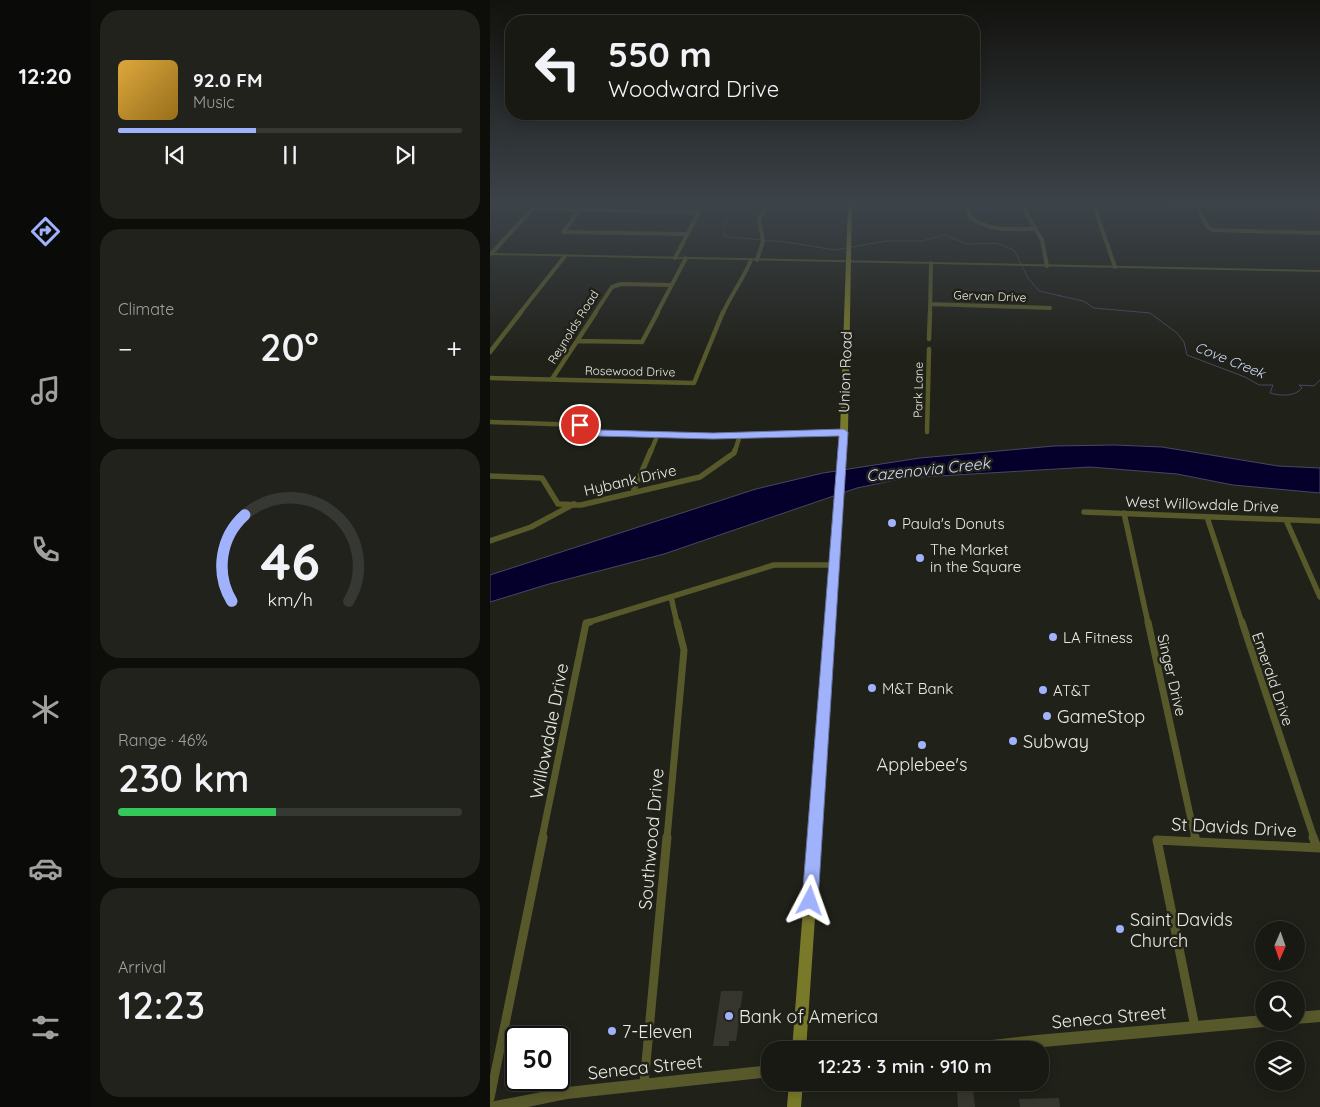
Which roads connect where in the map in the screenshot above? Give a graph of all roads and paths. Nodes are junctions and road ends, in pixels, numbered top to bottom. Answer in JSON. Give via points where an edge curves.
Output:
{"nodes":[{"id":1,"x":515,"y":255,"type":"edge"},
{"id":2,"x":677,"y":255,"type":"edge"},
{"id":3,"x":759,"y":255,"type":"edge"},
{"id":4,"x":848,"y":255,"type":"edge"},
{"id":5,"x":1045,"y":255,"type":"edge"},
{"id":6,"x":1111,"y":255,"type":"edge"},
{"id":7,"x":565,"y":256,"type":"junction"},
{"id":8,"x":675,"y":258,"type":"junction"},
{"id":9,"x":686,"y":258,"type":"junction"},
{"id":10,"x":751,"y":260,"type":"junction"},
{"id":11,"x":757,"y":260,"type":"junction"},
{"id":12,"x":848,"y":262,"type":"junction"},
{"id":13,"x":931,"y":264,"type":"junction"},
{"id":14,"x":1048,"y":266,"type":"junction"},
{"id":15,"x":1115,"y":267,"type":"junction"},
{"id":16,"x":1320,"y":271,"type":"edge"},
{"id":17,"x":672,"y":285,"type":"junction"},
{"id":18,"x":930,"y":304,"type":"junction"},
{"id":19,"x":1050,"y":308,"type":"dead end"},
{"id":20,"x":929,"y":339,"type":"dead end"},
{"id":21,"x":577,"y":341,"type":"junction"},
{"id":22,"x":929,"y":349,"type":"dead end"},
{"id":23,"x":490,"y":352,"type":"edge"},
{"id":24,"x":490,"y":378,"type":"edge"},
{"id":25,"x":552,"y":379,"type":"junction"},
{"id":26,"x":490,"y":422,"type":"edge"},
{"id":27,"x":844,"y":432,"type":"junction"},
{"id":28,"x":927,"y":432,"type":"dead end"},
{"id":29,"x":658,"y":434,"type":"junction"},
{"id":30,"x":740,"y":435,"type":"junction"},
{"id":31,"x":490,"y":476,"type":"edge"},
{"id":32,"x":633,"y":492,"type":"junction"},
{"id":33,"x":574,"y":504,"type":"junction"},
{"id":34,"x":837,"y":508,"type":"joint"},
{"id":35,"x":1084,"y":512,"type":"dead end"},
{"id":36,"x":1124,"y":513,"type":"junction"},
{"id":37,"x":1207,"y":517,"type":"junction"},
{"id":38,"x":1286,"y":520,"type":"junction"},
{"id":39,"x":1320,"y":521,"type":"edge"},
{"id":40,"x":490,"y":541,"type":"edge"},
{"id":41,"x":835,"y":565,"type":"junction"},
{"id":42,"x":671,"y":597,"type":"junction"},
{"id":43,"x":1320,"y":597,"type":"edge"},
{"id":44,"x":1196,"y":842,"type":"junction"},
{"id":45,"x":1318,"y":848,"type":"edge"},
{"id":46,"x":1320,"y":1016,"type":"edge"},
{"id":47,"x":1305,"y":1017,"type":"edge"},
{"id":48,"x":1255,"y":1022,"type":"edge"},
{"id":49,"x":1196,"y":1027,"type":"junction"},
{"id":50,"x":799,"y":1041,"type":"edge"},
{"id":51,"x":1036,"y":1041,"type":"edge"},
{"id":52,"x":761,"y":1072,"type":"edge"},
{"id":53,"x":644,"y":1084,"type":"junction"},
{"id":54,"x":795,"y":1091,"type":"edge"},
{"id":55,"x":490,"y":1098,"type":"edge"},
{"id":56,"x":495,"y":1107,"type":"edge"},
{"id":57,"x":794,"y":1107,"type":"edge"}],
"edges":[{"from":1,"to":7,"type":"street"},
{"from":2,"to":8,"type":"street"},
{"from":3,"to":11,"type":"street"},
{"from":4,"to":12,"type":"main road","name":"Union Road"},
{"from":5,"to":14,"type":"street"},
{"from":6,"to":15,"type":"street"},
{"from":7,"to":8,"type":"street"},
{"from":7,"to":23,"type":"street"},
{"from":8,"to":9,"type":"street"},
{"from":9,"to":10,"type":"street"},
{"from":9,"to":17,"type":"street"},
{"from":10,"to":11,"type":"street"},
{"from":10,"to":25,"type":"street","name":"Rosewood Drive","via":[[743,279],[731,293],[694,383]]},
{"from":11,"to":12,"type":"street"},
{"from":12,"to":13,"type":"street"},
{"from":12,"to":27,"type":"main road","name":"Union Road"},
{"from":13,"to":14,"type":"street"},
{"from":13,"to":18,"type":"street"},
{"from":14,"to":15,"type":"street"},
{"from":15,"to":16,"type":"street"},
{"from":17,"to":21,"type":"street","name":"Reynolds Road","via":[[620,284],[612,287]]},
{"from":17,"to":21,"type":"street","via":[[642,342]]},
{"from":18,"to":19,"type":"street","name":"Gervan Drive"},
{"from":18,"to":20,"type":"street"},
{"from":21,"to":25,"type":"street","name":"Reynolds Road"},
{"from":22,"to":28,"type":"street","name":"Park Lane"},
{"from":24,"to":25,"type":"street","name":"Rosewood Drive"},
{"from":26,"to":29,"type":"street","via":[[580,425],[598,433]]},
{"from":27,"to":30,"type":"street"},
{"from":27,"to":34,"type":"main road","name":"Union Road"},
{"from":29,"to":30,"type":"street"},
{"from":29,"to":32,"type":"street"},
{"from":30,"to":32,"type":"street","name":"Hybank Drive","via":[[734,453],[700,477]]},
{"from":31,"to":33,"type":"street","name":"Hybank Drive","via":[[542,478],[558,504]]},
{"from":32,"to":33,"type":"street","name":"Hybank Drive"},
{"from":33,"to":40,"type":"street","via":[[532,527]]},
{"from":34,"to":41,"type":"main road","name":"Union Road"},
{"from":35,"to":36,"type":"street","name":"West Willowdale Drive"},
{"from":36,"to":37,"type":"street","name":"West Willowdale Drive"},
{"from":36,"to":44,"type":"street","name":"Singer Drive"},
{"from":37,"to":38,"type":"street","name":"West Willowdale Drive"},
{"from":37,"to":45,"type":"street","name":"Emerald Drive"},
{"from":38,"to":39,"type":"street","name":"West Willowdale Drive"},
{"from":38,"to":43,"type":"street"},
{"from":41,"to":42,"type":"street","name":"Willowdale Drive","via":[[774,565]]},
{"from":41,"to":50,"type":"main road","name":"Union Road"},
{"from":42,"to":53,"type":"street","name":"Southwood Drive","via":[[684,650]]},
{"from":42,"to":55,"type":"street","name":"Willowdale Drive","via":[[586,623]]},
{"from":44,"to":45,"type":"street","name":"St Davids Drive"},
{"from":44,"to":49,"type":"street","name":"St Davids Drive","via":[[1157,840]]},
{"from":46,"to":47,"type":"street"},
{"from":48,"to":49,"type":"street","name":"Seneca Street"},
{"from":49,"to":51,"type":"street","name":"Seneca Street"},
{"from":52,"to":53,"type":"street","name":"Seneca Street"},
{"from":53,"to":56,"type":"street","name":"Seneca Street","via":[[567,1093]]},
{"from":54,"to":57,"type":"main road"}]}
